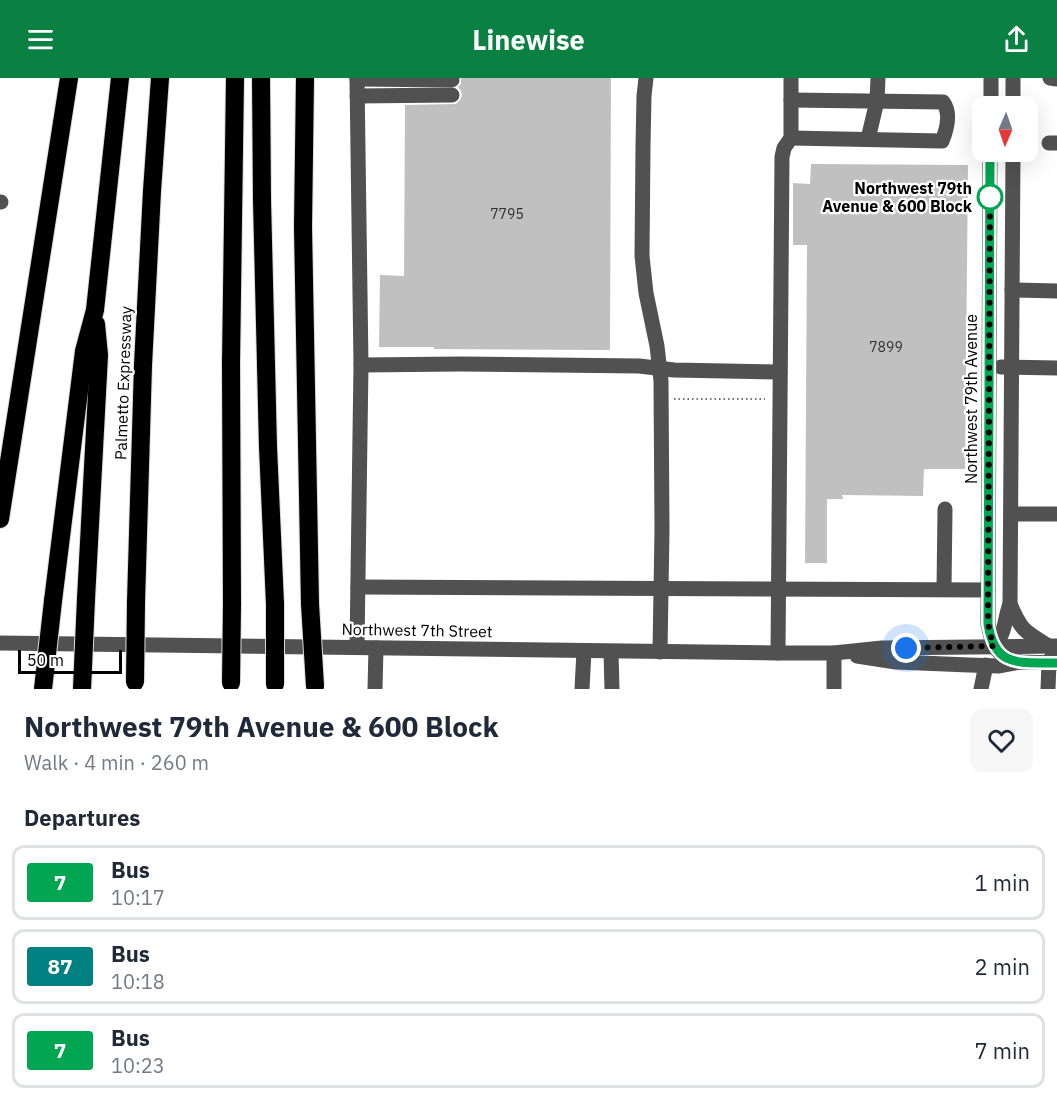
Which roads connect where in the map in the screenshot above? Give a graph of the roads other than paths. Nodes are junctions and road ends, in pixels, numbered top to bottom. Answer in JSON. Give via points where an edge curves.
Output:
{"nodes":[{"id":1,"x":69,"y":78,"type":"edge"},
{"id":2,"x":120,"y":78,"type":"edge"},
{"id":3,"x":160,"y":78,"type":"edge"},
{"id":4,"x":235,"y":78,"type":"edge"},
{"id":5,"x":261,"y":78,"type":"edge"},
{"id":6,"x":305,"y":78,"type":"edge"},
{"id":7,"x":646,"y":78,"type":"edge"},
{"id":8,"x":791,"y":78,"type":"edge"},
{"id":9,"x":878,"y":78,"type":"edge"},
{"id":10,"x":991,"y":78,"type":"edge"},
{"id":11,"x":1013,"y":78,"type":"edge"},
{"id":12,"x":1050,"y":78,"type":"edge"},
{"id":13,"x":1057,"y":79,"type":"edge"},
{"id":14,"x":357,"y":85,"type":"edge"},
{"id":15,"x":452,"y":88,"type":"dead end"},
{"id":16,"x":991,"y":96,"type":"edge"},
{"id":17,"x":1013,"y":96,"type":"edge"},
{"id":18,"x":791,"y":100,"type":"junction"},
{"id":19,"x":877,"y":102,"type":"junction"},
{"id":20,"x":791,"y":138,"type":"junction"},
{"id":21,"x":868,"y":139,"type":"junction"},
{"id":22,"x":990,"y":162,"type":"edge"},
{"id":23,"x":1013,"y":162,"type":"edge"},
{"id":24,"x":1012,"y":290,"type":"junction"},
{"id":25,"x":1057,"y":291,"type":"edge"},
{"id":26,"x":95,"y":310,"type":"junction"},
{"id":27,"x":361,"y":365,"type":"junction"},
{"id":28,"x":989,"y":367,"type":"junction"},
{"id":29,"x":1011,"y":367,"type":"junction"},
{"id":30,"x":1057,"y":368,"type":"edge"},
{"id":31,"x":660,"y":369,"type":"junction"},
{"id":32,"x":780,"y":372,"type":"junction"},
{"id":33,"x":945,"y":509,"type":"dead end"},
{"id":34,"x":1011,"y":514,"type":"junction"},
{"id":35,"x":1057,"y":514,"type":"edge"},
{"id":36,"x":0,"y":519,"type":"edge"},
{"id":37,"x":358,"y":587,"type":"junction"},
{"id":38,"x":661,"y":588,"type":"junction"},
{"id":39,"x":779,"y":588,"type":"junction"},
{"id":40,"x":944,"y":589,"type":"junction"},
{"id":41,"x":988,"y":590,"type":"junction"},
{"id":42,"x":1010,"y":604,"type":"junction"},
{"id":43,"x":0,"y":644,"type":"edge"},
{"id":44,"x":994,"y":646,"type":"junction"},
{"id":45,"x":357,"y":647,"type":"junction"},
{"id":46,"x":376,"y":648,"type":"junction"},
{"id":47,"x":584,"y":651,"type":"junction"},
{"id":48,"x":611,"y":651,"type":"junction"},
{"id":49,"x":660,"y":652,"type":"junction"},
{"id":50,"x":778,"y":653,"type":"junction"},
{"id":51,"x":834,"y":653,"type":"junction"},
{"id":52,"x":1054,"y":654,"type":"edge"},
{"id":53,"x":1020,"y":662,"type":"junction"},
{"id":54,"x":986,"y":665,"type":"junction"},
{"id":55,"x":135,"y":686,"type":"edge"},
{"id":56,"x":231,"y":686,"type":"edge"},
{"id":57,"x":275,"y":687,"type":"edge"},
{"id":58,"x":315,"y":687,"type":"edge"},
{"id":59,"x":43,"y":689,"type":"edge"},
{"id":60,"x":82,"y":689,"type":"edge"},
{"id":61,"x":375,"y":689,"type":"edge"},
{"id":62,"x":582,"y":689,"type":"edge"},
{"id":63,"x":612,"y":689,"type":"edge"},
{"id":64,"x":834,"y":689,"type":"edge"},
{"id":65,"x":981,"y":689,"type":"edge"},
{"id":66,"x":1048,"y":689,"type":"edge"}],
"edges":[{"from":1,"to":36,"type":"highway"},
{"from":2,"to":26,"type":"highway"},
{"from":3,"to":55,"type":"highway","name":"Palmetto Expressway","bridge":true,"via":[[143,355]]},
{"from":4,"to":56,"type":"highway","bridge":true},
{"from":5,"to":57,"type":"highway","bridge":true},
{"from":6,"to":58,"type":"highway","bridge":true,"via":[[303,227]]},
{"from":7,"to":31,"type":"street","via":[[642,256]]},
{"from":8,"to":18,"type":"street"},
{"from":9,"to":19,"type":"street"},
{"from":10,"to":16,"type":"street"},
{"from":11,"to":17,"type":"street"},
{"from":12,"to":13,"type":"street"},
{"from":14,"to":15,"type":"street"},
{"from":14,"to":27,"type":"street"},
{"from":18,"to":19,"type":"street"},
{"from":18,"to":20,"type":"street"},
{"from":19,"to":21,"type":"street"},
{"from":19,"to":21,"type":"street","via":[[943,102],[947,107],[946,130],[942,141]]},
{"from":20,"to":21,"type":"street"},
{"from":20,"to":32,"type":"street","via":[[782,157]]},
{"from":22,"to":28,"type":"street","name":"Northwest 79th Avenue"},
{"from":23,"to":24,"type":"street"},
{"from":24,"to":25,"type":"street"},
{"from":24,"to":29,"type":"street"},
{"from":26,"to":59,"type":"highway","bridge":true,"via":[[84,351]]},
{"from":26,"to":60,"type":"highway","bridge":true,"via":[[99,355]]},
{"from":27,"to":31,"type":"street"},
{"from":27,"to":37,"type":"street"},
{"from":28,"to":29,"type":"street"},
{"from":28,"to":41,"type":"street","name":"Northwest 79th Avenue"},
{"from":29,"to":30,"type":"street"},
{"from":29,"to":34,"type":"street"},
{"from":31,"to":32,"type":"street"},
{"from":31,"to":38,"type":"street"},
{"from":32,"to":39,"type":"street"},
{"from":33,"to":40,"type":"street"},
{"from":34,"to":35,"type":"street"},
{"from":34,"to":42,"type":"street"},
{"from":37,"to":38,"type":"street"},
{"from":37,"to":45,"type":"street"},
{"from":38,"to":39,"type":"street"},
{"from":38,"to":49,"type":"street"},
{"from":39,"to":40,"type":"street"},
{"from":39,"to":50,"type":"street"},
{"from":40,"to":41,"type":"street"},
{"from":41,"to":44,"type":"street","name":"Northwest 79th Avenue","via":[[988,624]]},
{"from":42,"to":44,"type":"street","via":[[1003,635]]},
{"from":42,"to":52,"type":"street","via":[[1024,630]]},
{"from":43,"to":45,"type":"street","name":"Northwest 7th Street"},
{"from":44,"to":51,"type":"street","name":"Northwest 7th Street"},
{"from":44,"to":52,"type":"street","name":"Northwest 7th Street"},
{"from":44,"to":53,"type":"street","via":[[1005,658]]},
{"from":45,"to":46,"type":"street","name":"Northwest 7th Street"},
{"from":46,"to":47,"type":"street","name":"Northwest 7th Street"},
{"from":46,"to":61,"type":"street"},
{"from":47,"to":48,"type":"street","name":"Northwest 7th Street"},
{"from":47,"to":62,"type":"street"},
{"from":48,"to":49,"type":"street","name":"Northwest 7th Street"},
{"from":48,"to":63,"type":"street"},
{"from":49,"to":50,"type":"street","name":"Northwest 7th Street"},
{"from":50,"to":51,"type":"street","name":"Northwest 7th Street"},
{"from":51,"to":54,"type":"street","name":"Northwest 7th Street","via":[[896,662]]},
{"from":51,"to":64,"type":"street"},
{"from":52,"to":53,"type":"street","name":"Northwest 7th Street"},
{"from":52,"to":66,"type":"street"},
{"from":53,"to":54,"type":"street","name":"Northwest 7th Street"},
{"from":54,"to":65,"type":"street"}]}
